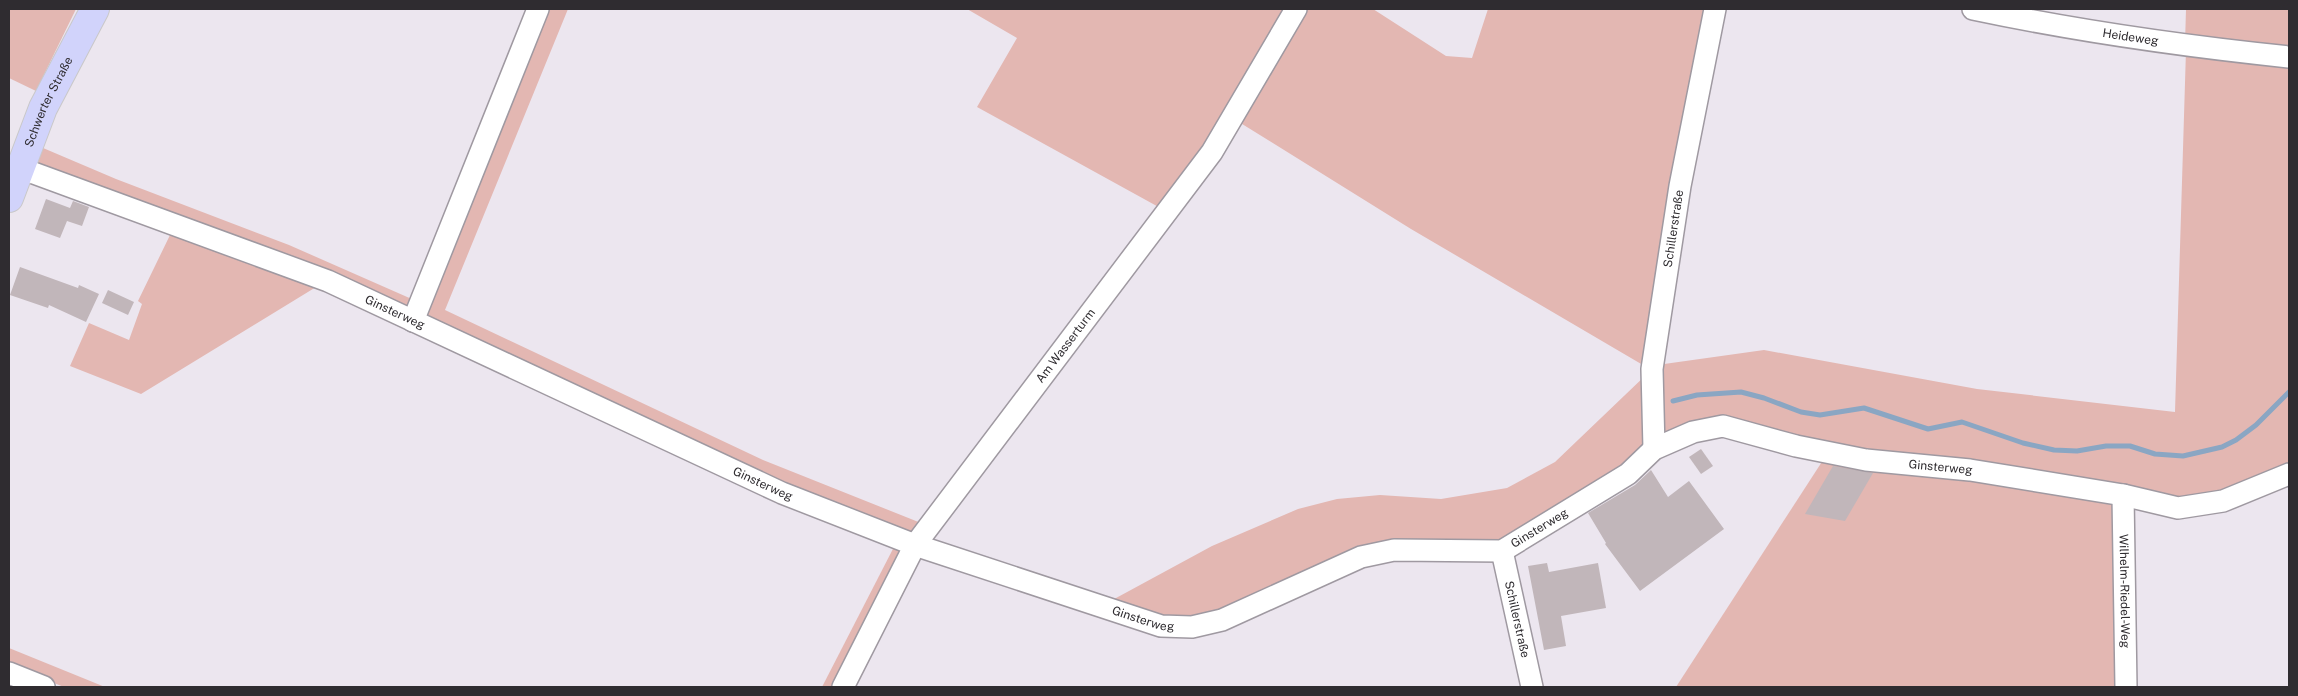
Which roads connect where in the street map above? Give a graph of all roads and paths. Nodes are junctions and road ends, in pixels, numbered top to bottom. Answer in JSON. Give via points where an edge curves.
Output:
{"nodes":[{"id":1,"x":95,"y":9,"type":"edge"},
{"id":2,"x":538,"y":9,"type":"edge"},
{"id":3,"x":1296,"y":9,"type":"edge"},
{"id":4,"x":1715,"y":9,"type":"edge"},
{"id":5,"x":1973,"y":9,"type":"edge"},
{"id":6,"x":2289,"y":57,"type":"edge"},
{"id":7,"x":20,"y":168,"type":"junction"},
{"id":8,"x":9,"y":198,"type":"edge"},
{"id":9,"x":413,"y":320,"type":"junction"},
{"id":10,"x":1654,"y":449,"type":"junction"},
{"id":11,"x":2289,"y":474,"type":"edge"},
{"id":12,"x":2123,"y":495,"type":"junction"},
{"id":13,"x":915,"y":545,"type":"junction"},
{"id":14,"x":1502,"y":551,"type":"junction"},
{"id":15,"x":9,"y":673,"type":"edge"},
{"id":16,"x":44,"y":687,"type":"edge"},
{"id":17,"x":843,"y":687,"type":"edge"},
{"id":18,"x":1532,"y":687,"type":"edge"},
{"id":19,"x":2126,"y":687,"type":"edge"}],
"edges":[{"from":1,"to":7,"type":"main road","name":"Schwerter Straße","via":[[43,108]]},
{"from":2,"to":9,"type":"street"},
{"from":3,"to":13,"type":"street","name":"Am Wasserturm","via":[[1212,152]]},
{"from":4,"to":10,"type":"street","name":"Schillerstraße","via":[[1680,186],[1652,369]]},
{"from":5,"to":6,"type":"street","name":"Heideweg","via":[[2184,46]]},
{"from":7,"to":8,"type":"main road","name":"Schwerter Straße"},
{"from":7,"to":9,"type":"street","name":"Ginsterweg","via":[[328,281]]},
{"from":9,"to":13,"type":"street","name":"Ginsterweg","via":[[782,493]]},
{"from":10,"to":12,"type":"street","name":"Ginsterweg","via":[[1692,432],[1723,426],[1796,446],[1866,460],[1970,470]]},
{"from":10,"to":14,"type":"street","name":"Ginsterweg","via":[[1628,474]]},
{"from":11,"to":12,"type":"street","name":"Ginsterweg","via":[[2223,501],[2178,508]]},
{"from":12,"to":19,"type":"street","name":"Wilhelm-Riedel-Weg"},
{"from":13,"to":14,"type":"street","name":"Ginsterweg","via":[[1160,626],[1192,627],[1222,620],[1361,557],[1394,550]]},
{"from":13,"to":17,"type":"street","name":"Am Wasserturm"},
{"from":14,"to":18,"type":"street","name":"Schillerstraße"},
{"from":15,"to":16,"type":"street"}]}
